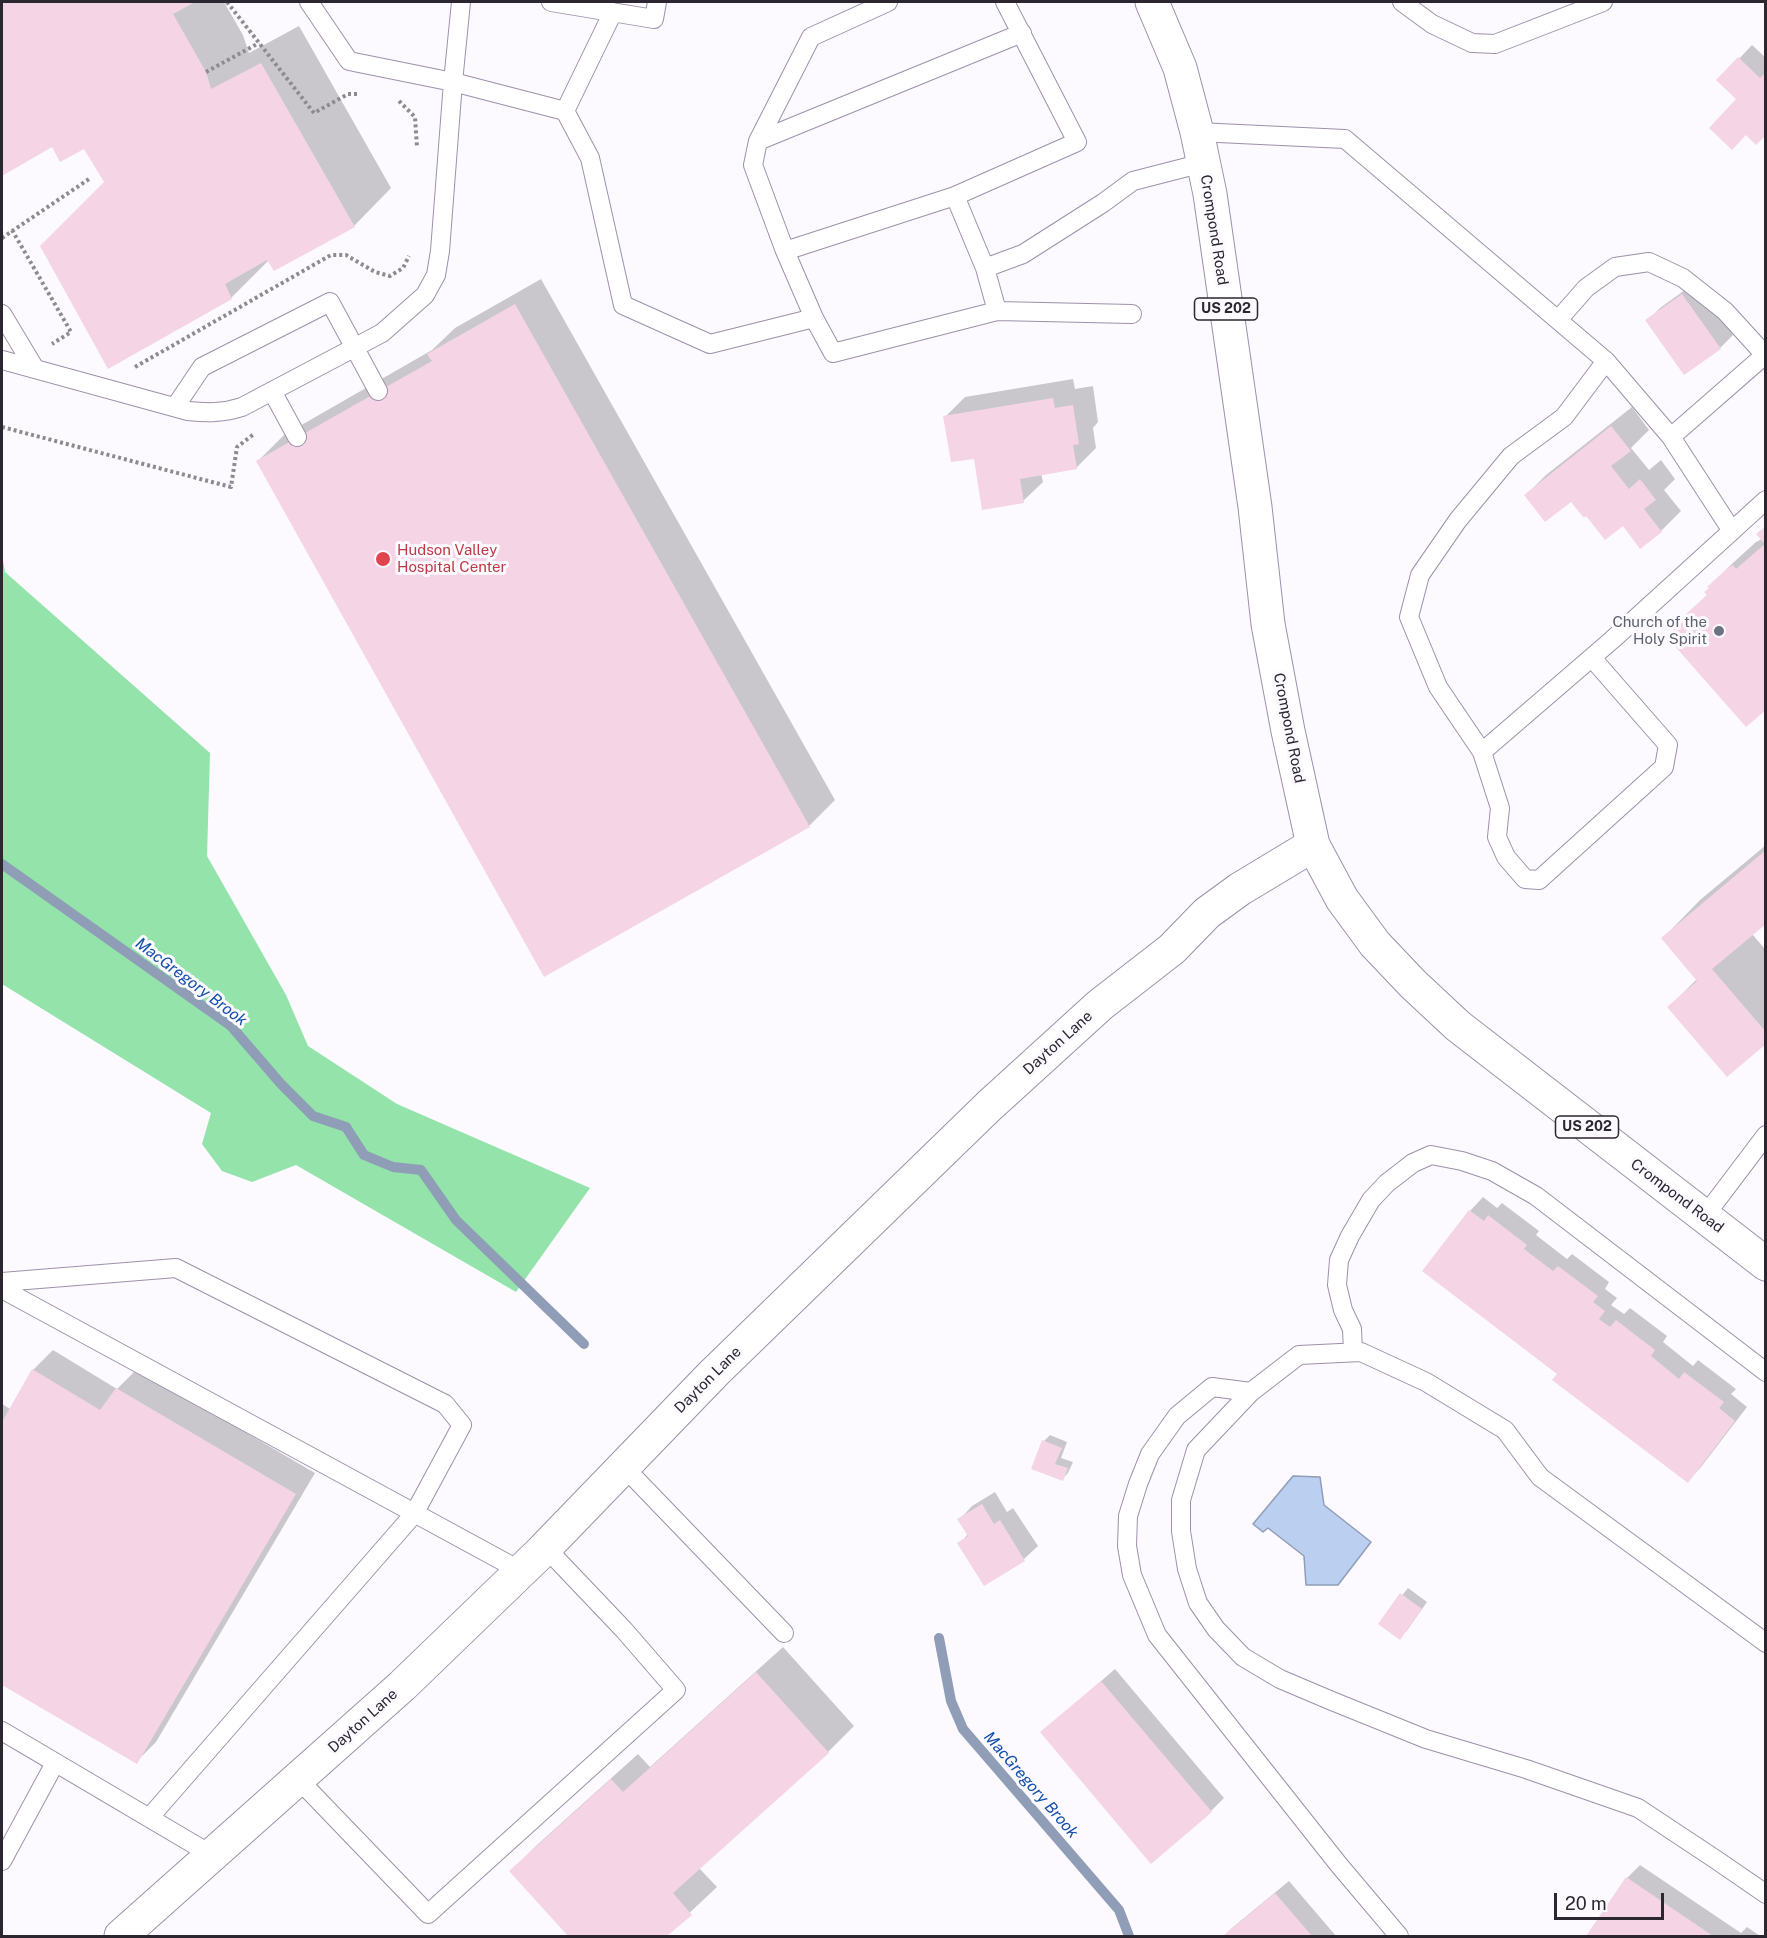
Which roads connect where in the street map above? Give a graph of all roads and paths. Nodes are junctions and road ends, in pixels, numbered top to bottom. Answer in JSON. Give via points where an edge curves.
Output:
{"nodes":[{"id":1,"x":227,"y":2,"type":"edge"},
{"id":2,"x":309,"y":2,"type":"edge"},
{"id":3,"x":461,"y":2,"type":"edge"},
{"id":4,"x":551,"y":2,"type":"edge"},
{"id":5,"x":657,"y":2,"type":"edge"},
{"id":6,"x":888,"y":2,"type":"edge"},
{"id":7,"x":1005,"y":2,"type":"edge"},
{"id":8,"x":1152,"y":2,"type":"edge"},
{"id":9,"x":1402,"y":2,"type":"edge"},
{"id":10,"x":1603,"y":2,"type":"edge"},
{"id":11,"x":613,"y":12,"type":"junction"},
{"id":12,"x":1022,"y":33,"type":"junction"},
{"id":13,"x":259,"y":42,"type":"junction"},
{"id":14,"x":206,"y":72,"type":"dead end"},
{"id":15,"x":453,"y":82,"type":"junction"},
{"id":16,"x":366,"y":94,"type":"dead end"},
{"id":17,"x":393,"y":98,"type":"dead end"},
{"id":18,"x":565,"y":111,"type":"junction"},
{"id":19,"x":758,"y":141,"type":"junction"},
{"id":20,"x":1200,"y":147,"type":"junction"},
{"id":21,"x":417,"y":156,"type":"dead end"},
{"id":22,"x":89,"y":179,"type":"dead end"},
{"id":23,"x":955,"y":196,"type":"junction"},
{"id":24,"x":12,"y":230,"type":"junction"},
{"id":25,"x":2,"y":238,"type":"edge"},
{"id":26,"x":786,"y":250,"type":"junction"},
{"id":27,"x":409,"y":256,"type":"dead end"},
{"id":28,"x":985,"y":268,"type":"junction"},
{"id":29,"x":997,"y":311,"type":"junction"},
{"id":30,"x":2,"y":314,"type":"edge"},
{"id":31,"x":1132,"y":314,"type":"dead end"},
{"id":32,"x":814,"y":318,"type":"junction"},
{"id":33,"x":1558,"y":320,"type":"junction"},
{"id":34,"x":47,"y":347,"type":"dead end"},
{"id":35,"x":355,"y":347,"type":"junction"},
{"id":36,"x":1765,"y":354,"type":"edge"},
{"id":37,"x":2,"y":360,"type":"edge"},
{"id":38,"x":1606,"y":361,"type":"junction"},
{"id":39,"x":35,"y":369,"type":"junction"},
{"id":40,"x":130,"y":370,"type":"dead end"},
{"id":41,"x":272,"y":391,"type":"junction"},
{"id":42,"x":378,"y":392,"type":"dead end"},
{"id":43,"x":175,"y":407,"type":"junction"},
{"id":44,"x":2,"y":427,"type":"edge"},
{"id":45,"x":259,"y":430,"type":"dead end"},
{"id":46,"x":297,"y":437,"type":"dead end"},
{"id":47,"x":1671,"y":437,"type":"junction"},
{"id":48,"x":1766,"y":500,"type":"edge"},
{"id":49,"x":1732,"y":531,"type":"junction"},
{"id":50,"x":1592,"y":658,"type":"junction"},
{"id":51,"x":1482,"y":752,"type":"junction"},
{"id":52,"x":1313,"y":845,"type":"junction"},
{"id":53,"x":1766,"y":1135,"type":"edge"},
{"id":54,"x":1704,"y":1217,"type":"junction"},
{"id":55,"x":1766,"y":1264,"type":"edge"},
{"id":56,"x":2,"y":1282,"type":"edge"},
{"id":57,"x":2,"y":1289,"type":"edge"},
{"id":58,"x":1353,"y":1352,"type":"junction"},
{"id":59,"x":1766,"y":1372,"type":"edge"},
{"id":60,"x":1251,"y":1392,"type":"junction"},
{"id":61,"x":624,"y":1467,"type":"junction"},
{"id":62,"x":414,"y":1514,"type":"junction"},
{"id":63,"x":545,"y":1547,"type":"junction"},
{"id":64,"x":521,"y":1571,"type":"junction"},
{"id":65,"x":784,"y":1633,"type":"dead end"},
{"id":66,"x":1766,"y":1642,"type":"edge"},
{"id":67,"x":2,"y":1731,"type":"edge"},
{"id":68,"x":55,"y":1763,"type":"junction"},
{"id":69,"x":298,"y":1779,"type":"junction"},
{"id":70,"x":149,"y":1818,"type":"junction"},
{"id":71,"x":212,"y":1855,"type":"junction"},
{"id":72,"x":2,"y":1861,"type":"edge"},
{"id":73,"x":1766,"y":1894,"type":"edge"},
{"id":74,"x":121,"y":1936,"type":"edge"},
{"id":75,"x":1399,"y":1936,"type":"edge"}],
"edges":[{"from":1,"to":13,"type":"path"},
{"from":2,"to":15,"type":"lane","via":[[349,61]]},
{"from":3,"to":15,"type":"lane"},
{"from":4,"to":11,"type":"lane"},
{"from":5,"to":11,"type":"lane","via":[[654,19]]},
{"from":6,"to":19,"type":"lane","via":[[811,37]]},
{"from":7,"to":12,"type":"lane"},
{"from":8,"to":20,"type":"street","name":"Crompond Road","number":"US 202","via":[[1180,68]]},
{"from":9,"to":10,"type":"lane","via":[[1432,24],[1472,43],[1495,44]]},
{"from":11,"to":18,"type":"lane"},
{"from":12,"to":19,"type":"lane"},
{"from":12,"to":23,"type":"lane","via":[[1077,142]]},
{"from":13,"to":14,"type":"path"},
{"from":13,"to":16,"type":"path","via":[[314,113],[348,94]]},
{"from":15,"to":18,"type":"lane"},
{"from":15,"to":35,"type":"lane","via":[[436,275],[425,295],[382,333]]},
{"from":17,"to":21,"type":"path","via":[[415,117]]},
{"from":18,"to":32,"type":"lane","via":[[590,158],[623,305],[710,344]]},
{"from":19,"to":26,"type":"lane","via":[[753,165]]},
{"from":20,"to":28,"type":"lane","via":[[1133,181],[1023,254]]},
{"from":20,"to":33,"type":"lane","via":[[1345,139]]},
{"from":20,"to":52,"type":"street","name":"Crompond Road","number":"US 202","via":[[1210,194],[1268,624]]},
{"from":22,"to":24,"type":"path"},
{"from":23,"to":26,"type":"lane"},
{"from":23,"to":28,"type":"lane"},
{"from":24,"to":25,"type":"path"},
{"from":24,"to":34,"type":"path","via":[[72,332]]},
{"from":26,"to":32,"type":"lane"},
{"from":27,"to":40,"type":"path","via":[[403,268],[390,276],[346,255],[331,255]]},
{"from":28,"to":29,"type":"lane"},
{"from":29,"to":31,"type":"lane"},
{"from":29,"to":32,"type":"lane","via":[[833,353]]},
{"from":30,"to":39,"type":"lane"},
{"from":33,"to":36,"type":"lane","via":[[1586,288],[1615,267],[1649,262],[1683,278],[1725,311]]},
{"from":33,"to":38,"type":"lane"},
{"from":35,"to":41,"type":"lane"},
{"from":35,"to":42,"type":"lane"},
{"from":35,"to":43,"type":"lane","via":[[330,302],[202,367]]},
{"from":36,"to":47,"type":"lane"},
{"from":37,"to":39,"type":"lane"},
{"from":38,"to":47,"type":"lane"},
{"from":38,"to":51,"type":"lane","via":[[1564,417],[1511,456],[1458,520],[1420,575],[1409,617],[1438,687]]},
{"from":39,"to":43,"type":"lane"},
{"from":41,"to":43,"type":"lane","via":[[225,412]]},
{"from":41,"to":46,"type":"lane"},
{"from":44,"to":45,"type":"path","via":[[231,487],[237,447]]},
{"from":47,"to":49,"type":"lane"},
{"from":48,"to":49,"type":"lane"},
{"from":49,"to":50,"type":"lane"},
{"from":50,"to":51,"type":"lane"},
{"from":50,"to":51,"type":"lane","via":[[1668,745],[1664,767],[1539,880],[1525,879],[1506,857],[1497,837],[1500,807]]},
{"from":52,"to":54,"type":"street","name":"Crompond Road","number":"US 202","via":[[1342,899],[1413,984],[1485,1048]]},
{"from":52,"to":61,"type":"street","name":"Dayton Lane","via":[[1207,913],[1172,950],[1100,1005],[988,1106],[714,1373]]},
{"from":53,"to":54,"type":"lane"},
{"from":54,"to":55,"type":"street","name":"Crompond Road","number":"US 202"},
{"from":56,"to":62,"type":"lane","via":[[176,1268],[445,1404],[462,1425]]},
{"from":57,"to":62,"type":"lane"},
{"from":58,"to":59,"type":"lane","via":[[1352,1329],[1337,1285],[1339,1260],[1371,1200],[1413,1163],[1431,1155],[1492,1171],[1536,1196]]},
{"from":58,"to":60,"type":"lane","via":[[1299,1355]]},
{"from":58,"to":66,"type":"lane","via":[[1361,1352],[1426,1382],[1505,1430],[1540,1477]]},
{"from":60,"to":73,"type":"lane","via":[[1197,1450],[1181,1500],[1186,1569],[1198,1603],[1216,1629],[1244,1657],[1280,1679],[1426,1739],[1638,1808]]},
{"from":60,"to":75,"type":"lane","via":[[1212,1387],[1177,1416],[1150,1454],[1128,1516],[1127,1546],[1132,1575],[1157,1635]]},
{"from":61,"to":63,"type":"street","name":"Dayton Lane"},
{"from":61,"to":65,"type":"lane"},
{"from":62,"to":64,"type":"lane"},
{"from":62,"to":70,"type":"lane"},
{"from":63,"to":64,"type":"street","name":"Dayton Lane"},
{"from":63,"to":69,"type":"lane","via":[[676,1690],[428,1914]]},
{"from":64,"to":69,"type":"street","name":"Dayton Lane"},
{"from":67,"to":68,"type":"lane"},
{"from":68,"to":70,"type":"lane"},
{"from":68,"to":72,"type":"lane"},
{"from":69,"to":71,"type":"street","name":"Dayton Lane"},
{"from":70,"to":71,"type":"lane"},
{"from":71,"to":74,"type":"street","name":"Dayton Lane"}]}
